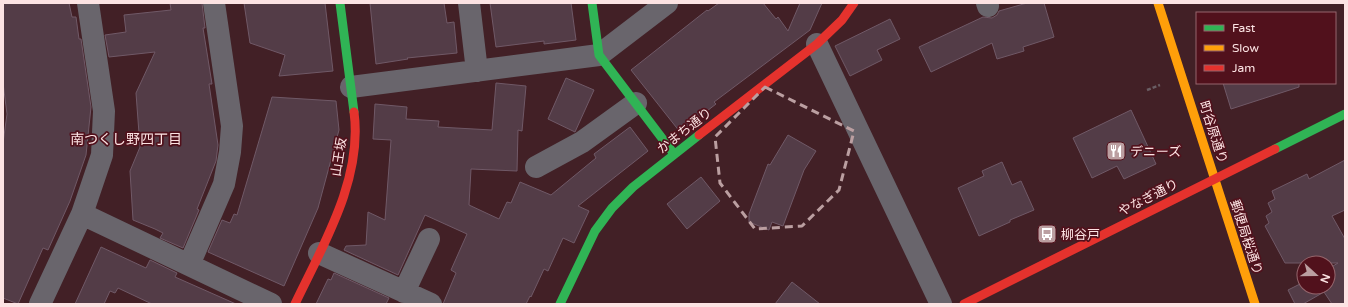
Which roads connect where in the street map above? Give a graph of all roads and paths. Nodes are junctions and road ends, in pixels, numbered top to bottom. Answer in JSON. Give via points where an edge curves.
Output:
{"nodes":[{"id":1,"x":88,"y":3,"type":"edge"},
{"id":2,"x":214,"y":3,"type":"edge"},
{"id":3,"x":340,"y":3,"type":"edge"},
{"id":4,"x":469,"y":3,"type":"edge"},
{"id":5,"x":592,"y":3,"type":"edge"},
{"id":6,"x":668,"y":3,"type":"edge"},
{"id":7,"x":854,"y":3,"type":"edge"},
{"id":8,"x":1158,"y":3,"type":"edge"},
{"id":9,"x":817,"y":44,"type":"junction"},
{"id":10,"x":599,"y":55,"type":"junction"},
{"id":11,"x":477,"y":71,"type":"junction"},
{"id":12,"x":351,"y":87,"type":"junction"},
{"id":13,"x":636,"y":103,"type":"junction"},
{"id":14,"x":1345,"y":114,"type":"edge"},
{"id":15,"x":674,"y":154,"type":"junction"},
{"id":16,"x":536,"y":167,"type":"dead end"},
{"id":17,"x":1215,"y":178,"type":"junction"},
{"id":18,"x":82,"y":214,"type":"junction"},
{"id":19,"x":429,"y":240,"type":"dead end"},
{"id":20,"x":320,"y":253,"type":"junction"},
{"id":21,"x":189,"y":265,"type":"junction"},
{"id":22,"x":404,"y":292,"type":"junction"},
{"id":23,"x":40,"y":304,"type":"edge"},
{"id":24,"x":272,"y":304,"type":"edge"},
{"id":25,"x":295,"y":304,"type":"edge"},
{"id":26,"x":431,"y":304,"type":"edge"},
{"id":27,"x":560,"y":304,"type":"edge"},
{"id":28,"x":941,"y":304,"type":"edge"},
{"id":29,"x":964,"y":304,"type":"edge"},
{"id":30,"x":1255,"y":304,"type":"edge"}],
"edges":[{"from":1,"to":18,"type":"street","via":[[104,111],[102,155]]},
{"from":2,"to":21,"type":"street","via":[[232,126],[230,152],[224,184]]},
{"from":3,"to":12,"type":"street","name":"山王坂"},
{"from":4,"to":11,"type":"street"},
{"from":5,"to":10,"type":"street"},
{"from":6,"to":10,"type":"street"},
{"from":7,"to":9,"type":"street","name":"かまち通り","via":[[833,31]]},
{"from":8,"to":17,"type":"street","name":"町谷原通り"},
{"from":9,"to":15,"type":"street","name":"かまち通り"},
{"from":9,"to":28,"type":"street"},
{"from":10,"to":11,"type":"street"},
{"from":10,"to":13,"type":"street"},
{"from":11,"to":12,"type":"street"},
{"from":12,"to":20,"type":"street","name":"山王坂","via":[[356,127],[353,165],[341,205]]},
{"from":13,"to":15,"type":"street"},
{"from":13,"to":16,"type":"street","via":[[582,142]]},
{"from":14,"to":17,"type":"street","name":"やなぎ通り"},
{"from":15,"to":27,"type":"street","name":"かまち通り","via":[[633,187],[612,208],[595,231]]},
{"from":17,"to":29,"type":"street","name":"やなぎ通り"},
{"from":17,"to":30,"type":"street","name":"郵便局桜通り"},
{"from":18,"to":21,"type":"street"},
{"from":18,"to":23,"type":"street"},
{"from":19,"to":22,"type":"street"},
{"from":20,"to":22,"type":"street"},
{"from":20,"to":25,"type":"street","name":"山王坂"},
{"from":21,"to":24,"type":"street"},
{"from":22,"to":26,"type":"street"}]}
